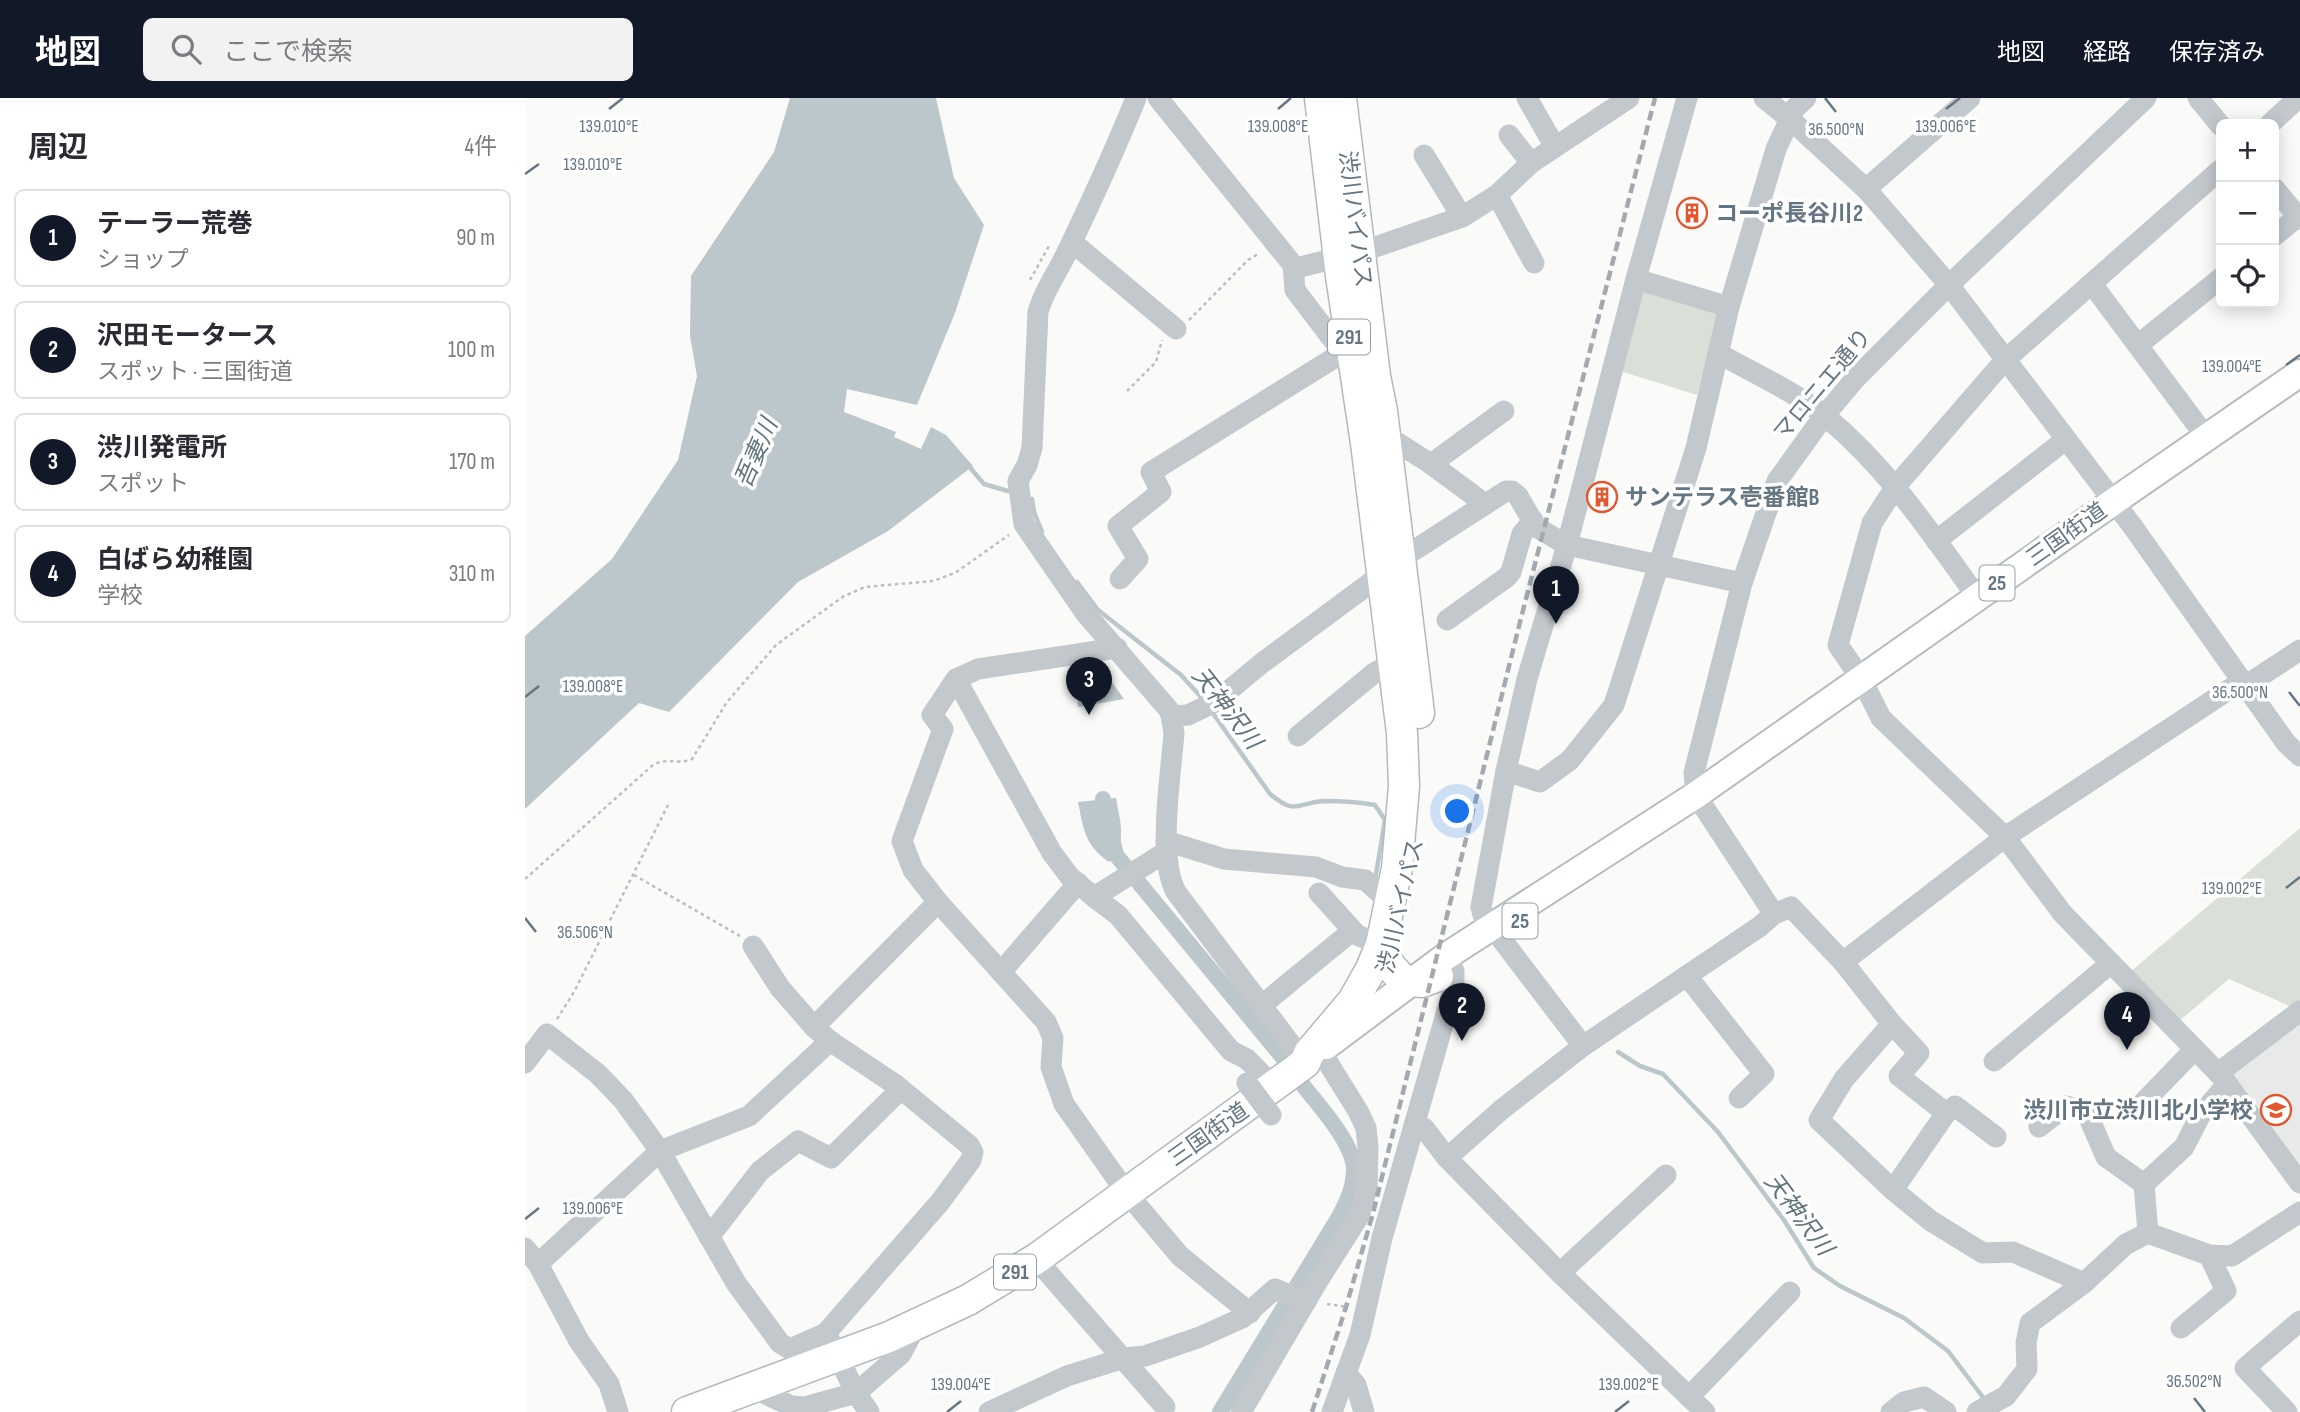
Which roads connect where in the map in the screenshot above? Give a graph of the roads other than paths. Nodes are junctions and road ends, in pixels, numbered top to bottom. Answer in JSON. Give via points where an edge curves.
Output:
{"nodes":[{"id":1,"x":1136,"y":98,"type":"edge"},
{"id":2,"x":1157,"y":98,"type":"edge"},
{"id":3,"x":1320,"y":98,"type":"edge"},
{"id":4,"x":1341,"y":98,"type":"edge"},
{"id":5,"x":1527,"y":98,"type":"edge"},
{"id":6,"x":1629,"y":98,"type":"edge"},
{"id":7,"x":1687,"y":98,"type":"edge"},
{"id":8,"x":1764,"y":98,"type":"edge"},
{"id":9,"x":1806,"y":98,"type":"edge"},
{"id":10,"x":1970,"y":98,"type":"edge"},
{"id":11,"x":2146,"y":98,"type":"edge"},
{"id":12,"x":2198,"y":98,"type":"edge"},
{"id":13,"x":2298,"y":98,"type":"edge"},
{"id":14,"x":1790,"y":119,"type":"junction"},
{"id":15,"x":2216,"y":119,"type":"edge"},
{"id":16,"x":2275,"y":119,"type":"edge"},
{"id":17,"x":1509,"y":135,"type":"dead end"},
{"id":18,"x":1555,"y":147,"type":"junction"},
{"id":19,"x":1424,"y":155,"type":"dead end"},
{"id":20,"x":1531,"y":163,"type":"junction"},
{"id":21,"x":2216,"y":173,"type":"edge"},
{"id":22,"x":1866,"y":189,"type":"junction"},
{"id":23,"x":2279,"y":194,"type":"edge"},
{"id":24,"x":1497,"y":195,"type":"junction"},
{"id":25,"x":1462,"y":217,"type":"junction"},
{"id":26,"x":2299,"y":217,"type":"edge"},
{"id":27,"x":2279,"y":232,"type":"edge"},
{"id":28,"x":1072,"y":242,"type":"junction"},
{"id":29,"x":1350,"y":255,"type":"junction"},
{"id":30,"x":1534,"y":263,"type":"dead end"},
{"id":31,"x":1293,"y":265,"type":"junction"},
{"id":32,"x":1636,"y":279,"type":"junction"},
{"id":33,"x":2216,"y":282,"type":"edge"},
{"id":34,"x":2092,"y":284,"type":"junction"},
{"id":35,"x":1949,"y":285,"type":"junction"},
{"id":36,"x":1729,"y":307,"type":"junction"},
{"id":37,"x":1176,"y":329,"type":"road end"},
{"id":38,"x":2138,"y":345,"type":"junction"},
{"id":39,"x":1350,"y":348,"type":"junction"},
{"id":40,"x":1718,"y":354,"type":"junction"},
{"id":41,"x":2005,"y":360,"type":"junction"},
{"id":42,"x":2300,"y":373,"type":"edge"},
{"id":43,"x":1504,"y":411,"type":"dead end"},
{"id":44,"x":1824,"y":416,"type":"junction"},
{"id":45,"x":2206,"y":437,"type":"junction"},
{"id":46,"x":2065,"y":440,"type":"junction"},
{"id":47,"x":1376,"y":443,"type":"junction"},
{"id":48,"x":1431,"y":464,"type":"junction"},
{"id":49,"x":1896,"y":486,"type":"junction"},
{"id":50,"x":2113,"y":502,"type":"junction"},
{"id":51,"x":1485,"y":504,"type":"junction"},
{"id":52,"x":1533,"y":520,"type":"junction"},
{"id":53,"x":1936,"y":541,"type":"junction"},
{"id":54,"x":1567,"y":545,"type":"junction"},
{"id":55,"x":1391,"y":565,"type":"junction"},
{"id":56,"x":1659,"y":565,"type":"junction"},
{"id":57,"x":1120,"y":579,"type":"dead end"},
{"id":58,"x":1742,"y":583,"type":"junction"},
{"id":59,"x":1977,"y":597,"type":"junction"},
{"id":60,"x":1447,"y":620,"type":"dead end"},
{"id":61,"x":1118,"y":648,"type":"junction"},
{"id":62,"x":2300,"y":650,"type":"edge"},
{"id":63,"x":1393,"y":667,"type":"junction"},
{"id":64,"x":956,"y":679,"type":"junction"},
{"id":65,"x":1862,"y":680,"type":"junction"},
{"id":66,"x":2245,"y":686,"type":"junction"},
{"id":67,"x":1172,"y":716,"type":"junction"},
{"id":68,"x":1298,"y":736,"type":"dead end"},
{"id":69,"x":2300,"y":756,"type":"edge"},
{"id":70,"x":1506,"y":771,"type":"junction"},
{"id":71,"x":1696,"y":795,"type":"junction"},
{"id":72,"x":2005,"y":837,"type":"junction"},
{"id":73,"x":1166,"y":846,"type":"junction"},
{"id":74,"x":1086,"y":890,"type":"junction"},
{"id":75,"x":1318,"y":893,"type":"dead end"},
{"id":76,"x":938,"y":902,"type":"junction"},
{"id":77,"x":1397,"y":909,"type":"junction"},
{"id":78,"x":1774,"y":914,"type":"junction"},
{"id":79,"x":1496,"y":930,"type":"junction"},
{"id":80,"x":1352,"y":931,"type":"junction"},
{"id":81,"x":753,"y":946,"type":"road end"},
{"id":82,"x":1843,"y":962,"type":"junction"},
{"id":83,"x":2111,"y":963,"type":"junction"},
{"id":84,"x":1422,"y":965,"type":"junction"},
{"id":85,"x":1001,"y":972,"type":"junction"},
{"id":86,"x":1687,"y":976,"type":"junction"},
{"id":87,"x":1262,"y":1005,"type":"junction"},
{"id":88,"x":2300,"y":1011,"type":"edge"},
{"id":89,"x":1359,"y":1020,"type":"junction"},
{"id":90,"x":1892,"y":1024,"type":"junction"},
{"id":91,"x":814,"y":1027,"type":"junction"},
{"id":92,"x":830,"y":1041,"type":"junction"},
{"id":93,"x":1583,"y":1046,"type":"junction"},
{"id":94,"x":2195,"y":1049,"type":"junction"},
{"id":95,"x":1324,"y":1055,"type":"junction"},
{"id":96,"x":1994,"y":1061,"type":"dead end"},
{"id":97,"x":525,"y":1063,"type":"edge"},
{"id":98,"x":2223,"y":1079,"type":"junction"},
{"id":99,"x":901,"y":1090,"type":"junction"},
{"id":100,"x":1263,"y":1092,"type":"junction"},
{"id":101,"x":1739,"y":1098,"type":"dead end"},
{"id":102,"x":2138,"y":1108,"type":"dead end"},
{"id":103,"x":1946,"y":1113,"type":"junction"},
{"id":104,"x":1413,"y":1125,"type":"junction"},
{"id":105,"x":2039,"y":1127,"type":"dead end"},
{"id":106,"x":1996,"y":1137,"type":"dead end"},
{"id":107,"x":660,"y":1151,"type":"junction"},
{"id":108,"x":1447,"y":1158,"type":"junction"},
{"id":109,"x":1666,"y":1175,"type":"dead end"},
{"id":110,"x":2144,"y":1184,"type":"junction"},
{"id":111,"x":2300,"y":1184,"type":"edge"},
{"id":112,"x":1893,"y":1190,"type":"junction"},
{"id":113,"x":1126,"y":1192,"type":"junction"},
{"id":114,"x":2300,"y":1212,"type":"edge"},
{"id":115,"x":2148,"y":1233,"type":"junction"},
{"id":116,"x":709,"y":1237,"type":"junction"},
{"id":117,"x":2209,"y":1255,"type":"junction"},
{"id":118,"x":531,"y":1256,"type":"edge"},
{"id":119,"x":1036,"y":1259,"type":"junction"},
{"id":120,"x":1560,"y":1273,"type":"junction"},
{"id":121,"x":2084,"y":1283,"type":"junction"},
{"id":122,"x":1790,"y":1292,"type":"dead end"},
{"id":123,"x":1296,"y":1297,"type":"junction"},
{"id":124,"x":1249,"y":1313,"type":"junction"},
{"id":125,"x":2300,"y":1321,"type":"edge"},
{"id":126,"x":916,"y":1326,"type":"junction"},
{"id":127,"x":2181,"y":1328,"type":"dead end"},
{"id":128,"x":832,"y":1345,"type":"junction"},
{"id":129,"x":1124,"y":1358,"type":"junction"},
{"id":130,"x":1346,"y":1373,"type":"junction"},
{"id":131,"x":753,"y":1388,"type":"junction"},
{"id":132,"x":856,"y":1393,"type":"junction"},
{"id":133,"x":1689,"y":1397,"type":"junction"},
{"id":134,"x":1164,"y":1407,"type":"dead end"},
{"id":135,"x":1985,"y":1408,"type":"edge"},
{"id":136,"x":618,"y":1412,"type":"edge"},
{"id":137,"x":687,"y":1412,"type":"edge"},
{"id":138,"x":869,"y":1412,"type":"edge"},
{"id":139,"x":989,"y":1412,"type":"edge"},
{"id":140,"x":1241,"y":1412,"type":"edge"},
{"id":141,"x":1332,"y":1412,"type":"edge"},
{"id":142,"x":1364,"y":1412,"type":"edge"},
{"id":143,"x":1705,"y":1412,"type":"edge"},
{"id":144,"x":1891,"y":1412,"type":"edge"},
{"id":145,"x":1946,"y":1412,"type":"edge"},
{"id":146,"x":2287,"y":1412,"type":"edge"}],
"edges":[{"from":1,"to":28,"type":"street"},
{"from":2,"to":31,"type":"street"},
{"from":3,"to":29,"type":"highway","name":"渋川バイパス","number":"291"},
{"from":4,"to":29,"type":"highway","name":"渋川バイパス","number":"291"},
{"from":5,"to":18,"type":"street"},
{"from":6,"to":18,"type":"street"},
{"from":7,"to":32,"type":"street"},
{"from":8,"to":14,"type":"street"},
{"from":9,"to":14,"type":"street"},
{"from":10,"to":22,"type":"street"},
{"from":11,"to":35,"type":"street","name":"マロニエ通り"},
{"from":12,"to":15,"type":"street"},
{"from":13,"to":16,"type":"street"},
{"from":14,"to":22,"type":"street"},
{"from":14,"to":36,"type":"street","via":[[1776,149]]},
{"from":17,"to":20,"type":"street"},
{"from":18,"to":20,"type":"street"},
{"from":19,"to":25,"type":"street"},
{"from":20,"to":24,"type":"street"},
{"from":21,"to":34,"type":"street"},
{"from":22,"to":35,"type":"street"},
{"from":23,"to":26,"type":"street"},
{"from":24,"to":25,"type":"street"},
{"from":24,"to":30,"type":"street"},
{"from":25,"to":29,"type":"street"},
{"from":26,"to":27,"type":"street"},
{"from":28,"to":37,"type":"street"},
{"from":28,"to":61,"type":"street","via":[[1041,298],[1032,448],[1018,481],[1024,524],[1086,614]]},
{"from":29,"to":31,"type":"street"},
{"from":29,"to":39,"type":"highway","name":"渋川バイパス","number":"291"},
{"from":29,"to":47,"type":"highway","name":"渋川バイパス","number":"291","via":[[1375,376]]},
{"from":31,"to":39,"type":"street","via":[[1295,290],[1333,340]]},
{"from":32,"to":36,"type":"street"},
{"from":32,"to":54,"type":"street"},
{"from":33,"to":38,"type":"street"},
{"from":34,"to":38,"type":"street"},
{"from":34,"to":41,"type":"street"},
{"from":35,"to":41,"type":"street"},
{"from":35,"to":44,"type":"street","name":"マロニエ通り"},
{"from":36,"to":40,"type":"street"},
{"from":38,"to":45,"type":"street"},
{"from":39,"to":47,"type":"highway","name":"渋川バイパス","number":"291"},
{"from":39,"to":57,"type":"street","via":[[1151,472],[1161,492],[1118,526],[1138,559]]},
{"from":40,"to":44,"type":"street"},
{"from":40,"to":56,"type":"street","via":[[1696,448]]},
{"from":41,"to":46,"type":"street"},
{"from":41,"to":49,"type":"street"},
{"from":42,"to":45,"type":"main road","name":"三国街道","number":"25"},
{"from":43,"to":48,"type":"street"},
{"from":44,"to":49,"type":"street"},
{"from":44,"to":58,"type":"street","name":"マロニエ通り","via":[[1777,481]]},
{"from":45,"to":50,"type":"main road","name":"三国街道","number":"25"},
{"from":46,"to":50,"type":"street"},
{"from":46,"to":53,"type":"street"},
{"from":47,"to":48,"type":"street","via":[[1398,443]]},
{"from":47,"to":55,"type":"highway","name":"渋川バイパス","number":"291"},
{"from":48,"to":51,"type":"street"},
{"from":49,"to":53,"type":"street"},
{"from":49,"to":65,"type":"street","via":[[1872,523],[1837,645]]},
{"from":50,"to":59,"type":"main road","name":"三国街道","number":"25"},
{"from":50,"to":66,"type":"street"},
{"from":51,"to":52,"type":"street","via":[[1512,491]]},
{"from":51,"to":55,"type":"street"},
{"from":52,"to":54,"type":"street","via":[[1536,527]]},
{"from":52,"to":60,"type":"street","via":[[1507,577]]},
{"from":53,"to":59,"type":"street"},
{"from":54,"to":56,"type":"street"},
{"from":54,"to":70,"type":"street","via":[[1527,679]]},
{"from":55,"to":63,"type":"highway","name":"渋川バイパス","number":"291"},
{"from":55,"to":67,"type":"street","via":[[1210,705]]},
{"from":55,"to":77,"type":"highway","name":"渋川バイパス","number":"291","via":[[1424,752],[1415,853]]},
{"from":56,"to":58,"type":"street"},
{"from":56,"to":70,"type":"street","via":[[1614,705],[1570,760],[1540,782]]},
{"from":58,"to":71,"type":"street","name":"マロニエ通り","via":[[1694,773]]},
{"from":59,"to":65,"type":"main road","name":"三国街道","number":"25"},
{"from":61,"to":64,"type":"street","via":[[978,669]]},
{"from":61,"to":67,"type":"street"},
{"from":62,"to":66,"type":"street"},
{"from":63,"to":68,"type":"street","via":[[1374,673]]},
{"from":63,"to":77,"type":"highway","name":"渋川バイパス","number":"291","via":[[1404,786]]},
{"from":64,"to":74,"type":"street","via":[[1052,853]]},
{"from":64,"to":76,"type":"street","via":[[932,715],[943,729],[902,841],[913,870]]},
{"from":65,"to":71,"type":"main road","name":"三国街道","number":"25"},
{"from":65,"to":72,"type":"street","via":[[1881,718]]},
{"from":66,"to":69,"type":"street"},
{"from":66,"to":72,"type":"street","via":[[2236,685]]},
{"from":67,"to":73,"type":"street"},
{"from":70,"to":79,"type":"street","via":[[1481,907]]},
{"from":71,"to":78,"type":"street"},
{"from":71,"to":79,"type":"main road","name":"三国街道","number":"25","via":[[1616,859]]},
{"from":72,"to":82,"type":"street"},
{"from":72,"to":83,"type":"street","via":[[2063,914]]},
{"from":73,"to":74,"type":"street"},
{"from":73,"to":77,"type":"street","via":[[1224,859],[1316,867],[1365,880]]},
{"from":73,"to":87,"type":"street","via":[[1169,880],[1176,892]]},
{"from":74,"to":85,"type":"street"},
{"from":74,"to":100,"type":"street","via":[[1118,915],[1231,1051],[1247,1059]]},
{"from":75,"to":80,"type":"street"},
{"from":76,"to":85,"type":"street"},
{"from":76,"to":91,"type":"street"},
{"from":77,"to":84,"type":"highway","name":"渋川バイパス","number":"291"},
{"from":77,"to":84,"type":"highway","via":[[1403,949],[1410,960]]},
{"from":78,"to":82,"type":"street","via":[[1791,906]]},
{"from":78,"to":86,"type":"street"},
{"from":79,"to":84,"type":"main road","name":"三国街道","number":"25"},
{"from":79,"to":93,"type":"street"},
{"from":80,"to":84,"type":"street"},
{"from":80,"to":87,"type":"street"},
{"from":81,"to":91,"type":"street","via":[[780,988]]},
{"from":82,"to":90,"type":"street"},
{"from":83,"to":94,"type":"street"},
{"from":83,"to":96,"type":"street"},
{"from":84,"to":89,"type":"highway","name":"渋川バイパス","number":"291","via":[[1378,995]]},
{"from":84,"to":95,"type":"main road","name":"三国街道","number":"25"},
{"from":84,"to":95,"type":"highway","name":"渋川バイパス","number":"291","via":[[1370,971],[1353,1001],[1309,1053]]},
{"from":84,"to":104,"type":"street","via":[[1455,977]]},
{"from":85,"to":113,"type":"street","via":[[1046,1022],[1053,1038],[1051,1067],[1064,1104]]},
{"from":86,"to":93,"type":"street"},
{"from":86,"to":101,"type":"street","via":[[1763,1074]]},
{"from":87,"to":95,"type":"street"},
{"from":88,"to":98,"type":"street"},
{"from":89,"to":95,"type":"highway","name":"渋川バイパス","number":"291"},
{"from":89,"to":95,"type":"main road","name":"三国街道"},
{"from":90,"to":103,"type":"street","via":[[1919,1053],[1899,1076]]},
{"from":90,"to":112,"type":"street","via":[[1844,1079],[1819,1119]]},
{"from":91,"to":92,"type":"street"},
{"from":92,"to":99,"type":"street"},
{"from":92,"to":107,"type":"street","via":[[749,1116]]},
{"from":93,"to":108,"type":"street"},
{"from":94,"to":98,"type":"street"},
{"from":94,"to":102,"type":"street"},
{"from":95,"to":100,"type":"highway","name":"三国街道","number":"291"},
{"from":95,"to":123,"type":"street","via":[[1366,1128],[1367,1188],[1359,1216]]},
{"from":97,"to":107,"type":"street","via":[[547,1034],[598,1074]]},
{"from":98,"to":110,"type":"street","via":[[2184,1147]]},
{"from":98,"to":111,"type":"street"},
{"from":99,"to":116,"type":"street","via":[[831,1158],[798,1141],[760,1171]]},
{"from":99,"to":128,"type":"street","via":[[969,1145],[971,1160]]},
{"from":100,"to":113,"type":"highway","name":"三国街道","number":"291"},
{"from":103,"to":106,"type":"street","via":[[1955,1106]]},
{"from":103,"to":112,"type":"street"},
{"from":104,"to":108,"type":"street","via":[[1424,1128]]},
{"from":104,"to":130,"type":"street","via":[[1360,1335]]},
{"from":105,"to":110,"type":"street","via":[[2066,1106],[2086,1111],[2106,1157]]},
{"from":107,"to":116,"type":"street"},
{"from":107,"to":118,"type":"street"},
{"from":108,"to":120,"type":"street"},
{"from":109,"to":120,"type":"street"},
{"from":110,"to":115,"type":"street"},
{"from":112,"to":121,"type":"street","via":[[1983,1254],[2013,1252]]},
{"from":113,"to":119,"type":"highway","name":"三国街道","number":"291"},
{"from":113,"to":124,"type":"street","via":[[1180,1256]]},
{"from":114,"to":117,"type":"street","via":[[2232,1256]]},
{"from":115,"to":117,"type":"street"},
{"from":115,"to":121,"type":"street","via":[[2126,1244]]},
{"from":116,"to":128,"type":"street","via":[[736,1283],[784,1347]]},
{"from":117,"to":127,"type":"street","via":[[2226,1291]]},
{"from":118,"to":136,"type":"street","via":[[579,1341],[610,1384]]},
{"from":119,"to":126,"type":"highway","name":"三国街道","number":"291"},
{"from":119,"to":129,"type":"street"},
{"from":120,"to":133,"type":"street"},
{"from":121,"to":135,"type":"street","via":[[2030,1323],[2027,1369],[2006,1396]]},
{"from":122,"to":133,"type":"street"},
{"from":123,"to":124,"type":"street","via":[[1273,1291]]},
{"from":123,"to":140,"type":"street"},
{"from":124,"to":129,"type":"street","via":[[1200,1337],[1145,1356]]},
{"from":125,"to":146,"type":"street","via":[[2245,1367]]},
{"from":126,"to":128,"type":"highway","name":"三国街道","number":"291"},
{"from":126,"to":132,"type":"street","via":[[901,1354]]},
{"from":128,"to":131,"type":"highway","name":"三国街道","number":"291"},
{"from":128,"to":132,"type":"street"},
{"from":129,"to":134,"type":"street"},
{"from":129,"to":139,"type":"street","via":[[1067,1376]]},
{"from":130,"to":141,"type":"street"},
{"from":130,"to":142,"type":"street","via":[[1356,1385]]},
{"from":131,"to":132,"type":"street","via":[[791,1406]]},
{"from":131,"to":137,"type":"highway","name":"三国街道","number":"291"},
{"from":132,"to":138,"type":"street"},
{"from":133,"to":143,"type":"street"},
{"from":144,"to":145,"type":"street","via":[[1924,1396]]}]}
